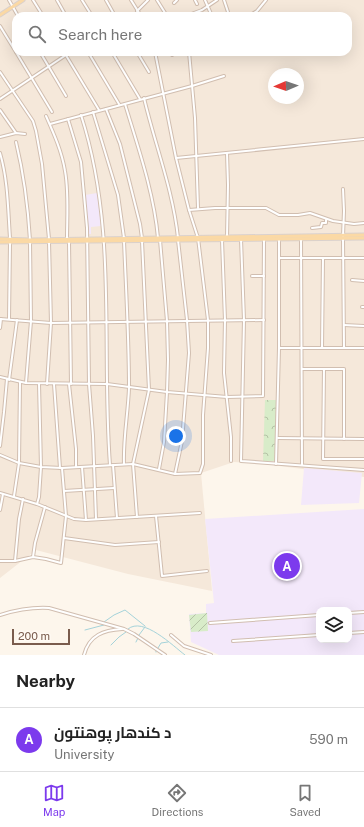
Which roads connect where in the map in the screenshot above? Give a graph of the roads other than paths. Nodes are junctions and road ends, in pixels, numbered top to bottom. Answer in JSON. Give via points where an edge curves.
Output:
{"nodes":[{"id":1,"x":9,"y":0,"type":"edge"},
{"id":2,"x":22,"y":0,"type":"edge"},
{"id":3,"x":33,"y":0,"type":"edge"},
{"id":4,"x":57,"y":0,"type":"edge"},
{"id":5,"x":82,"y":0,"type":"edge"},
{"id":6,"x":106,"y":0,"type":"edge"},
{"id":7,"x":131,"y":0,"type":"edge"},
{"id":8,"x":148,"y":0,"type":"edge"},
{"id":9,"x":157,"y":0,"type":"edge"},
{"id":10,"x":177,"y":0,"type":"edge"},
{"id":11,"x":195,"y":0,"type":"edge"},
{"id":12,"x":205,"y":0,"type":"edge"},
{"id":13,"x":217,"y":0,"type":"edge"},
{"id":14,"x":224,"y":0,"type":"edge"},
{"id":15,"x":266,"y":0,"type":"edge"},
{"id":16,"x":174,"y":3,"type":"dead end"},
{"id":17,"x":197,"y":4,"type":"dead end"},
{"id":18,"x":13,"y":7,"type":"junction"},
{"id":19,"x":208,"y":7,"type":"junction"},
{"id":20,"x":137,"y":11,"type":"joint"},
{"id":21,"x":16,"y":12,"type":"edge"},
{"id":22,"x":40,"y":12,"type":"edge"},
{"id":23,"x":64,"y":12,"type":"edge"},
{"id":24,"x":90,"y":12,"type":"edge"},
{"id":25,"x":114,"y":12,"type":"edge"},
{"id":26,"x":164,"y":12,"type":"edge"},
{"id":27,"x":196,"y":12,"type":"edge"},
{"id":28,"x":210,"y":12,"type":"edge"},
{"id":29,"x":228,"y":12,"type":"dead end"},
{"id":30,"x":254,"y":12,"type":"edge"},
{"id":31,"x":0,"y":15,"type":"edge"},
{"id":32,"x":0,"y":26,"type":"edge"},
{"id":33,"x":12,"y":46,"type":"edge"},
{"id":34,"x":18,"y":56,"type":"edge"},
{"id":35,"x":42,"y":56,"type":"edge"},
{"id":36,"x":61,"y":56,"type":"edge"},
{"id":37,"x":67,"y":56,"type":"edge"},
{"id":38,"x":91,"y":56,"type":"edge"},
{"id":39,"x":114,"y":56,"type":"edge"},
{"id":40,"x":139,"y":56,"type":"edge"},
{"id":41,"x":157,"y":56,"type":"edge"},
{"id":42,"x":189,"y":56,"type":"edge"},
{"id":43,"x":48,"y":66,"type":"junction"},
{"id":44,"x":0,"y":72,"type":"edge"},
{"id":45,"x":149,"y":72,"type":"dead end"},
{"id":46,"x":224,"y":76,"type":"dead end"},
{"id":47,"x":32,"y":78,"type":"junction"},
{"id":48,"x":192,"y":86,"type":"junction"},
{"id":49,"x":13,"y":91,"type":"junction"},
{"id":50,"x":163,"y":93,"type":"junction"},
{"id":51,"x":66,"y":96,"type":"dead end"},
{"id":52,"x":144,"y":98,"type":"junction"},
{"id":53,"x":0,"y":99,"type":"edge"},
{"id":54,"x":140,"y":99,"type":"junction"},
{"id":55,"x":125,"y":103,"type":"junction"},
{"id":56,"x":119,"y":105,"type":"junction"},
{"id":57,"x":106,"y":108,"type":"junction"},
{"id":58,"x":0,"y":110,"type":"edge"},
{"id":59,"x":99,"y":110,"type":"junction"},
{"id":60,"x":52,"y":112,"type":"dead end"},
{"id":61,"x":93,"y":112,"type":"junction"},
{"id":62,"x":81,"y":115,"type":"junction"},
{"id":63,"x":46,"y":116,"type":"dead end"},
{"id":64,"x":68,"y":119,"type":"junction"},
{"id":65,"x":50,"y":124,"type":"junction"},
{"id":66,"x":16,"y":133,"type":"junction"},
{"id":67,"x":25,"y":134,"type":"dead end"},
{"id":68,"x":0,"y":138,"type":"edge"},
{"id":69,"x":364,"y":139,"type":"edge"},
{"id":70,"x":16,"y":142,"type":"dead end"},
{"id":71,"x":227,"y":152,"type":"junction"},
{"id":72,"x":0,"y":153,"type":"edge"},
{"id":73,"x":196,"y":156,"type":"junction"},
{"id":74,"x":176,"y":158,"type":"junction"},
{"id":75,"x":343,"y":189,"type":"dead end"},
{"id":76,"x":228,"y":207,"type":"junction"},
{"id":77,"x":198,"y":208,"type":"junction"},
{"id":78,"x":188,"y":210,"type":"junction"},
{"id":79,"x":326,"y":220,"type":"junction"},
{"id":80,"x":343,"y":221,"type":"junction"},
{"id":81,"x":364,"y":223,"type":"edge"},
{"id":82,"x":312,"y":228,"type":"dead end"},
{"id":83,"x":227,"y":237,"type":"junction"},
{"id":84,"x":343,"y":237,"type":"junction"},
{"id":85,"x":364,"y":237,"type":"edge"},
{"id":86,"x":274,"y":238,"type":"junction"},
{"id":87,"x":0,"y":239,"type":"edge"},
{"id":88,"x":142,"y":239,"type":"junction"},
{"id":89,"x":159,"y":239,"type":"junction"},
{"id":90,"x":178,"y":239,"type":"junction"},
{"id":91,"x":198,"y":239,"type":"junction"},
{"id":92,"x":241,"y":239,"type":"junction"},
{"id":93,"x":264,"y":239,"type":"junction"},
{"id":94,"x":279,"y":239,"type":"junction"},
{"id":95,"x":301,"y":239,"type":"junction"},
{"id":96,"x":10,"y":240,"type":"junction"},
{"id":97,"x":68,"y":240,"type":"junction"},
{"id":98,"x":87,"y":240,"type":"junction"},
{"id":99,"x":104,"y":240,"type":"junction"},
{"id":100,"x":124,"y":240,"type":"junction"},
{"id":101,"x":222,"y":240,"type":"junction"},
{"id":102,"x":30,"y":241,"type":"junction"},
{"id":103,"x":49,"y":241,"type":"junction"},
{"id":104,"x":0,"y":242,"type":"edge"},
{"id":105,"x":279,"y":258,"type":"junction"},
{"id":106,"x":302,"y":258,"type":"junction"},
{"id":107,"x":323,"y":258,"type":"junction"},
{"id":108,"x":343,"y":258,"type":"junction"},
{"id":109,"x":364,"y":258,"type":"edge"},
{"id":110,"x":252,"y":276,"type":"dead end"},
{"id":111,"x":264,"y":276,"type":"junction"},
{"id":112,"x":352,"y":280,"type":"dead end"},
{"id":113,"x":364,"y":280,"type":"edge"},
{"id":114,"x":1,"y":319,"type":"edge"},
{"id":115,"x":9,"y":319,"type":"junction"},
{"id":116,"x":17,"y":320,"type":"junction"},
{"id":117,"x":187,"y":320,"type":"junction"},
{"id":118,"x":208,"y":320,"type":"junction"},
{"id":119,"x":225,"y":320,"type":"junction"},
{"id":120,"x":244,"y":320,"type":"junction"},
{"id":121,"x":264,"y":320,"type":"junction"},
{"id":122,"x":127,"y":321,"type":"junction"},
{"id":123,"x":146,"y":321,"type":"junction"},
{"id":124,"x":168,"y":321,"type":"junction"},
{"id":125,"x":31,"y":322,"type":"junction"},
{"id":126,"x":70,"y":322,"type":"junction"},
{"id":127,"x":88,"y":322,"type":"junction"},
{"id":128,"x":107,"y":322,"type":"junction"},
{"id":129,"x":51,"y":323,"type":"junction"},
{"id":130,"x":344,"y":325,"type":"junction"},
{"id":131,"x":364,"y":326,"type":"edge"},
{"id":132,"x":0,"y":328,"type":"edge"},
{"id":133,"x":279,"y":348,"type":"junction"},
{"id":134,"x":302,"y":348,"type":"junction"},
{"id":135,"x":322,"y":348,"type":"junction"},
{"id":136,"x":344,"y":348,"type":"junction"},
{"id":137,"x":364,"y":348,"type":"edge"},
{"id":138,"x":302,"y":369,"type":"junction"},
{"id":139,"x":324,"y":369,"type":"junction"},
{"id":140,"x":0,"y":377,"type":"edge"},
{"id":141,"x":8,"y":379,"type":"junction"},
{"id":142,"x":20,"y":382,"type":"junction"},
{"id":143,"x":26,"y":383,"type":"junction"},
{"id":144,"x":39,"y":384,"type":"junction"},
{"id":145,"x":47,"y":384,"type":"junction"},
{"id":146,"x":54,"y":384,"type":"junction"},
{"id":147,"x":70,"y":384,"type":"junction"},
{"id":148,"x":89,"y":384,"type":"junction"},
{"id":149,"x":107,"y":384,"type":"junction"},
{"id":150,"x":129,"y":387,"type":"junction"},
{"id":151,"x":149,"y":390,"type":"junction"},
{"id":152,"x":167,"y":392,"type":"junction"},
{"id":153,"x":185,"y":394,"type":"junction"},
{"id":154,"x":204,"y":395,"type":"junction"},
{"id":155,"x":227,"y":397,"type":"junction"},
{"id":156,"x":242,"y":397,"type":"junction"},
{"id":157,"x":278,"y":438,"type":"junction"},
{"id":158,"x":302,"y":438,"type":"junction"},
{"id":159,"x":323,"y":438,"type":"junction"},
{"id":160,"x":344,"y":439,"type":"junction"},
{"id":161,"x":364,"y":439,"type":"edge"},
{"id":162,"x":0,"y":446,"type":"edge"},
{"id":163,"x":0,"y":456,"type":"edge"},
{"id":164,"x":364,"y":459,"type":"edge"},
{"id":165,"x":231,"y":461,"type":"dead end"},
{"id":166,"x":19,"y":463,"type":"junction"},
{"id":167,"x":124,"y":464,"type":"junction"},
{"id":168,"x":133,"y":464,"type":"junction"},
{"id":169,"x":276,"y":464,"type":"junction"},
{"id":170,"x":112,"y":465,"type":"junction"},
{"id":171,"x":302,"y":465,"type":"junction"},
{"id":172,"x":93,"y":466,"type":"junction"},
{"id":173,"x":41,"y":467,"type":"junction"},
{"id":174,"x":76,"y":467,"type":"junction"},
{"id":175,"x":82,"y":467,"type":"junction"},
{"id":176,"x":61,"y":468,"type":"junction"},
{"id":177,"x":159,"y":469,"type":"junction"},
{"id":178,"x":364,"y":470,"type":"edge"},
{"id":179,"x":175,"y":474,"type":"junction"},
{"id":180,"x":114,"y":488,"type":"junction"},
{"id":181,"x":94,"y":489,"type":"junction"},
{"id":182,"x":84,"y":490,"type":"junction"},
{"id":183,"x":64,"y":491,"type":"junction"},
{"id":184,"x":1,"y":493,"type":"edge"},
{"id":185,"x":14,"y":496,"type":"junction"},
{"id":186,"x":23,"y":499,"type":"junction"},
{"id":187,"x":37,"y":504,"type":"junction"},
{"id":188,"x":45,"y":507,"type":"junction"},
{"id":189,"x":0,"y":510,"type":"edge"},
{"id":190,"x":200,"y":513,"type":"dead end"},
{"id":191,"x":66,"y":516,"type":"junction"},
{"id":192,"x":156,"y":516,"type":"junction"},
{"id":193,"x":138,"y":517,"type":"junction"},
{"id":194,"x":117,"y":518,"type":"junction"},
{"id":195,"x":86,"y":520,"type":"junction"},
{"id":196,"x":96,"y":520,"type":"junction"},
{"id":197,"x":64,"y":538,"type":"junction"},
{"id":198,"x":159,"y":542,"type":"junction"},
{"id":199,"x":33,"y":557,"type":"junction"},
{"id":200,"x":0,"y":561,"type":"edge"},
{"id":201,"x":15,"y":561,"type":"junction"},
{"id":202,"x":207,"y":571,"type":"dead end"},
{"id":203,"x":364,"y":612,"type":"edge"},
{"id":204,"x":352,"y":613,"type":"edge"},
{"id":205,"x":0,"y":615,"type":"edge"},
{"id":206,"x":316,"y":615,"type":"edge"},
{"id":207,"x":210,"y":623,"type":"dead end"},
{"id":208,"x":124,"y":629,"type":"junction"},
{"id":209,"x":364,"y":632,"type":"edge"},
{"id":210,"x":352,"y":633,"type":"edge"},
{"id":211,"x":171,"y":635,"type":"dead end"},
{"id":212,"x":316,"y":635,"type":"edge"},
{"id":213,"x":233,"y":641,"type":"dead end"},
{"id":214,"x":84,"y":655,"type":"edge"},
{"id":215,"x":165,"y":655,"type":"edge"},
{"id":216,"x":211,"y":655,"type":"edge"}],
"edges":[{"from":1,"to":18,"type":"street"},
{"from":2,"to":18,"type":"main road"},
{"from":3,"to":22,"type":"street"},
{"from":4,"to":23,"type":"street"},
{"from":5,"to":24,"type":"street"},
{"from":6,"to":25,"type":"street"},
{"from":7,"to":20,"type":"street"},
{"from":8,"to":20,"type":"street"},
{"from":9,"to":26,"type":"street"},
{"from":10,"to":16,"type":"street"},
{"from":11,"to":17,"type":"street"},
{"from":12,"to":19,"type":"street"},
{"from":13,"to":19,"type":"street"},
{"from":14,"to":29,"type":"street"},
{"from":15,"to":30,"type":"street"},
{"from":18,"to":21,"type":"street"},
{"from":18,"to":31,"type":"main road"},
{"from":19,"to":27,"type":"street"},
{"from":19,"to":28,"type":"street"},
{"from":32,"to":33,"type":"street"},
{"from":34,"to":47,"type":"street"},
{"from":35,"to":43,"type":"street"},
{"from":36,"to":43,"type":"street"},
{"from":37,"to":59,"type":"street"},
{"from":38,"to":56,"type":"street"},
{"from":39,"to":54,"type":"street"},
{"from":40,"to":45,"type":"street"},
{"from":41,"to":50,"type":"street"},
{"from":42,"to":48,"type":"street"},
{"from":43,"to":47,"type":"street"},
{"from":43,"to":51,"type":"street"},
{"from":44,"to":49,"type":"street"},
{"from":46,"to":48,"type":"street"},
{"from":47,"to":49,"type":"street"},
{"from":47,"to":60,"type":"street"},
{"from":48,"to":50,"type":"street"},
{"from":48,"to":73,"type":"street"},
{"from":49,"to":53,"type":"street"},
{"from":49,"to":103,"type":"street","via":[[33,121],[36,131],[42,164]]},
{"from":50,"to":52,"type":"street"},
{"from":50,"to":74,"type":"street"},
{"from":52,"to":54,"type":"street"},
{"from":52,"to":90,"type":"street","via":[[176,218]]},
{"from":54,"to":55,"type":"street"},
{"from":55,"to":56,"type":"street"},
{"from":55,"to":89,"type":"street","via":[[149,187]]},
{"from":56,"to":57,"type":"street"},
{"from":57,"to":59,"type":"street"},
{"from":57,"to":88,"type":"street","via":[[120,144]]},
{"from":58,"to":66,"type":"street"},
{"from":59,"to":61,"type":"street"},
{"from":61,"to":62,"type":"street"},
{"from":61,"to":100,"type":"street","via":[[118,195]]},
{"from":62,"to":64,"type":"street"},
{"from":62,"to":99,"type":"street","via":[[96,175]]},
{"from":63,"to":65,"type":"street"},
{"from":64,"to":65,"type":"street"},
{"from":64,"to":98,"type":"street","via":[[81,162]]},
{"from":65,"to":97,"type":"street","via":[[61,154],[67,183]]},
{"from":66,"to":67,"type":"street"},
{"from":66,"to":68,"type":"street"},
{"from":69,"to":71,"type":"street"},
{"from":70,"to":102,"type":"street","via":[[24,181]]},
{"from":71,"to":73,"type":"street"},
{"from":71,"to":76,"type":"street"},
{"from":72,"to":96,"type":"street","via":[[7,186]]},
{"from":73,"to":74,"type":"street"},
{"from":73,"to":77,"type":"street"},
{"from":74,"to":78,"type":"street"},
{"from":75,"to":80,"type":"street"},
{"from":76,"to":77,"type":"street"},
{"from":76,"to":79,"type":"street","via":[[266,208],[279,215],[310,213]]},
{"from":76,"to":83,"type":"street"},
{"from":77,"to":78,"type":"street"},
{"from":78,"to":91,"type":"street"},
{"from":79,"to":80,"type":"street"},
{"from":79,"to":82,"type":"street","via":[[321,227]]},
{"from":80,"to":81,"type":"street"},
{"from":80,"to":84,"type":"street"},
{"from":83,"to":86,"type":"main road"},
{"from":83,"to":91,"type":"main road"},
{"from":84,"to":85,"type":"main road"},
{"from":84,"to":86,"type":"main road"},
{"from":84,"to":95,"type":"main road"},
{"from":84,"to":108,"type":"street"},
{"from":86,"to":93,"type":"main road"},
{"from":86,"to":94,"type":"main road"},
{"from":87,"to":96,"type":"main road"},
{"from":88,"to":89,"type":"main road"},
{"from":88,"to":100,"type":"main road"},
{"from":88,"to":123,"type":"street"},
{"from":89,"to":90,"type":"main road"},
{"from":89,"to":124,"type":"street"},
{"from":90,"to":91,"type":"main road"},
{"from":90,"to":117,"type":"street"},
{"from":91,"to":101,"type":"main road"},
{"from":91,"to":118,"type":"street"},
{"from":92,"to":93,"type":"main road"},
{"from":92,"to":101,"type":"main road"},
{"from":92,"to":120,"type":"street"},
{"from":93,"to":111,"type":"street"},
{"from":94,"to":95,"type":"main road"},
{"from":94,"to":105,"type":"street"},
{"from":95,"to":106,"type":"street"},
{"from":96,"to":102,"type":"main road"},
{"from":96,"to":104,"type":"main road"},
{"from":96,"to":115,"type":"street"},
{"from":97,"to":98,"type":"main road"},
{"from":97,"to":103,"type":"main road"},
{"from":97,"to":126,"type":"street"},
{"from":98,"to":99,"type":"main road"},
{"from":98,"to":127,"type":"street"},
{"from":99,"to":100,"type":"main road"},
{"from":99,"to":128,"type":"street"},
{"from":100,"to":122,"type":"street"},
{"from":101,"to":119,"type":"street"},
{"from":102,"to":103,"type":"main road"},
{"from":102,"to":125,"type":"street"},
{"from":103,"to":129,"type":"street"},
{"from":105,"to":106,"type":"street"},
{"from":105,"to":133,"type":"street"},
{"from":106,"to":107,"type":"street"},
{"from":106,"to":134,"type":"street"},
{"from":107,"to":108,"type":"street"},
{"from":107,"to":135,"type":"street"},
{"from":108,"to":109,"type":"street"},
{"from":108,"to":130,"type":"street"},
{"from":110,"to":111,"type":"street"},
{"from":111,"to":121,"type":"street"},
{"from":112,"to":113,"type":"street"},
{"from":114,"to":115,"type":"street"},
{"from":114,"to":132,"type":"street"},
{"from":115,"to":116,"type":"street"},
{"from":116,"to":125,"type":"street"},
{"from":116,"to":141,"type":"street"},
{"from":117,"to":118,"type":"street"},
{"from":117,"to":124,"type":"street"},
{"from":117,"to":153,"type":"street","via":[[189,353]]},
{"from":118,"to":119,"type":"street"},
{"from":118,"to":154,"type":"street"},
{"from":119,"to":120,"type":"street"},
{"from":119,"to":155,"type":"street","via":[[224,373]]},
{"from":120,"to":121,"type":"street"},
{"from":120,"to":156,"type":"street"},
{"from":121,"to":156,"type":"street","via":[[263,396]]},
{"from":122,"to":123,"type":"street"},
{"from":122,"to":128,"type":"street"},
{"from":122,"to":150,"type":"street"},
{"from":123,"to":124,"type":"street"},
{"from":123,"to":151,"type":"street"},
{"from":124,"to":152,"type":"street"},
{"from":125,"to":129,"type":"street"},
{"from":125,"to":143,"type":"street"},
{"from":126,"to":127,"type":"street"},
{"from":126,"to":129,"type":"street"},
{"from":126,"to":147,"type":"street"},
{"from":127,"to":128,"type":"street"},
{"from":127,"to":148,"type":"street"},
{"from":128,"to":149,"type":"street"},
{"from":129,"to":145,"type":"street"},
{"from":130,"to":131,"type":"street"},
{"from":130,"to":136,"type":"street"},
{"from":133,"to":134,"type":"street"},
{"from":133,"to":157,"type":"street"},
{"from":134,"to":135,"type":"street"},
{"from":134,"to":138,"type":"street"},
{"from":135,"to":136,"type":"street"},
{"from":136,"to":137,"type":"street"},
{"from":138,"to":139,"type":"street"},
{"from":138,"to":158,"type":"street"},
{"from":139,"to":159,"type":"street"},
{"from":139,"to":160,"type":"street","via":[[344,369]]},
{"from":140,"to":141,"type":"street"},
{"from":141,"to":142,"type":"street"},
{"from":141,"to":162,"type":"street"},
{"from":142,"to":143,"type":"street"},
{"from":142,"to":166,"type":"street"},
{"from":143,"to":144,"type":"street"},
{"from":144,"to":145,"type":"street"},
{"from":144,"to":173,"type":"street"},
{"from":145,"to":146,"type":"street"},
{"from":146,"to":147,"type":"street"},
{"from":146,"to":176,"type":"street"},
{"from":147,"to":148,"type":"street"},
{"from":147,"to":174,"type":"street"},
{"from":148,"to":149,"type":"street"},
{"from":148,"to":172,"type":"street"},
{"from":149,"to":150,"type":"street"},
{"from":149,"to":170,"type":"street","via":[[108,440]]},
{"from":150,"to":151,"type":"street"},
{"from":150,"to":167,"type":"street","via":[[123,445]]},
{"from":151,"to":152,"type":"street"},
{"from":151,"to":168,"type":"street"},
{"from":152,"to":153,"type":"street"},
{"from":152,"to":177,"type":"street","via":[[164,442]]},
{"from":153,"to":154,"type":"street"},
{"from":153,"to":179,"type":"street","via":[[182,441]]},
{"from":154,"to":155,"type":"street"},
{"from":154,"to":179,"type":"street","via":[[203,464],[200,473]]},
{"from":155,"to":156,"type":"street"},
{"from":155,"to":165,"type":"street"},
{"from":156,"to":169,"type":"street","via":[[241,461]]},
{"from":157,"to":158,"type":"street"},
{"from":157,"to":169,"type":"street"},
{"from":158,"to":159,"type":"street"},
{"from":158,"to":171,"type":"street"},
{"from":159,"to":160,"type":"street"},
{"from":159,"to":164,"type":"street","via":[[323,459]]},
{"from":160,"to":161,"type":"street"},
{"from":163,"to":166,"type":"street"},
{"from":166,"to":173,"type":"street"},
{"from":166,"to":185,"type":"street"},
{"from":167,"to":168,"type":"street"},
{"from":167,"to":170,"type":"street"},
{"from":168,"to":177,"type":"street"},
{"from":168,"to":193,"type":"street"},
{"from":169,"to":171,"type":"street"},
{"from":170,"to":172,"type":"street"},
{"from":170,"to":180,"type":"street"},
{"from":171,"to":178,"type":"street"},
{"from":172,"to":175,"type":"street"},
{"from":172,"to":181,"type":"street"},
{"from":173,"to":176,"type":"street"},
{"from":173,"to":187,"type":"street"},
{"from":174,"to":175,"type":"street"},
{"from":174,"to":176,"type":"street"},
{"from":175,"to":182,"type":"street"},
{"from":176,"to":183,"type":"street"},
{"from":177,"to":179,"type":"street"},
{"from":180,"to":181,"type":"street"},
{"from":180,"to":194,"type":"street"},
{"from":181,"to":182,"type":"street"},
{"from":181,"to":196,"type":"street"},
{"from":182,"to":183,"type":"street"},
{"from":182,"to":195,"type":"street"},
{"from":183,"to":191,"type":"street"},
{"from":184,"to":185,"type":"street"},
{"from":184,"to":189,"type":"street"},
{"from":185,"to":186,"type":"street"},
{"from":186,"to":187,"type":"street"},
{"from":186,"to":201,"type":"street","via":[[18,519]]},
{"from":187,"to":188,"type":"street"},
{"from":188,"to":191,"type":"street"},
{"from":188,"to":199,"type":"street"},
{"from":190,"to":192,"type":"street"},
{"from":191,"to":195,"type":"street"},
{"from":191,"to":197,"type":"street"},
{"from":192,"to":193,"type":"street"},
{"from":192,"to":198,"type":"street"},
{"from":193,"to":194,"type":"street"},
{"from":194,"to":196,"type":"street"},
{"from":195,"to":196,"type":"street"},
{"from":197,"to":198,"type":"street","via":[[115,545]]},
{"from":197,"to":199,"type":"street","via":[[61,563]]},
{"from":198,"to":202,"type":"street","via":[[162,576]]},
{"from":199,"to":201,"type":"street"},
{"from":200,"to":201,"type":"street"},
{"from":203,"to":204,"type":"street"},
{"from":205,"to":208,"type":"street","via":[[17,610],[49,608]]},
{"from":206,"to":207,"type":"street"},
{"from":208,"to":214,"type":"street","via":[[96,635]]},
{"from":208,"to":215,"type":"street"},
{"from":209,"to":210,"type":"street"},
{"from":211,"to":216,"type":"street","via":[[184,646]]},
{"from":212,"to":213,"type":"street"}]}
